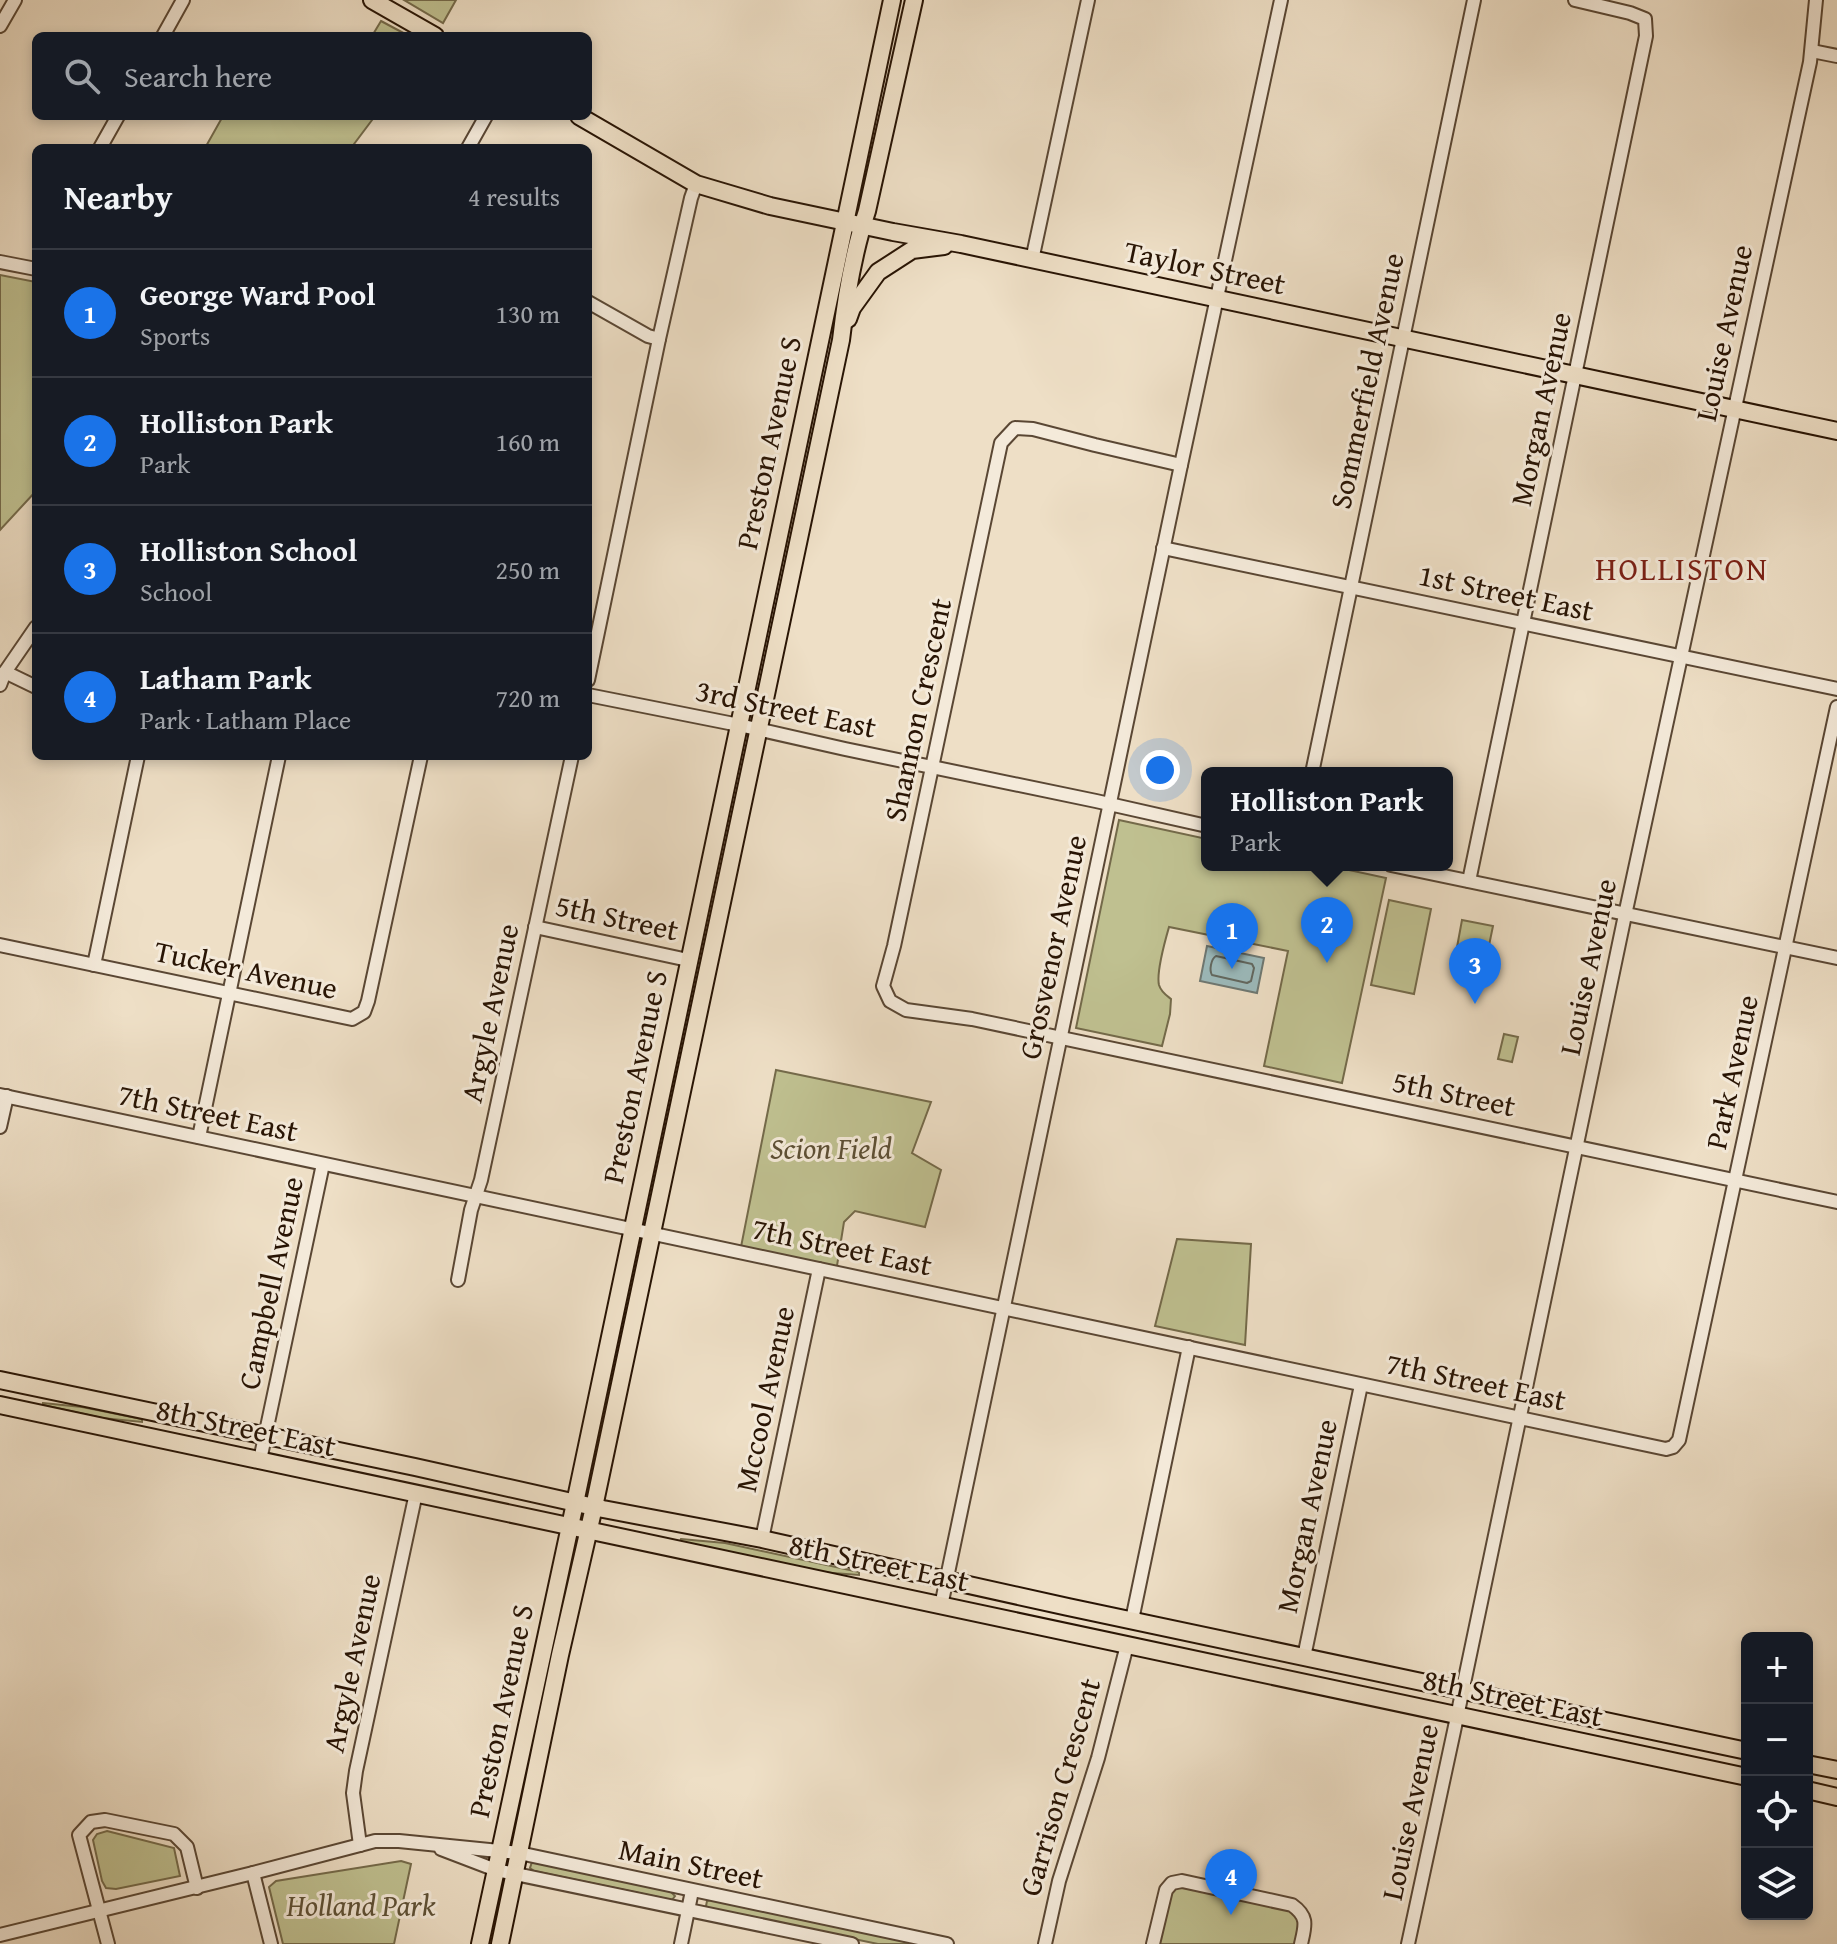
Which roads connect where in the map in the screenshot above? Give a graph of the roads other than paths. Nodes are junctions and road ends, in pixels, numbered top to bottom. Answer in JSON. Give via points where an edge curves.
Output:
{"nodes":[{"id":1,"x":15,"y":0,"type":"edge"},
{"id":2,"x":183,"y":0,"type":"edge"},
{"id":3,"x":372,"y":0,"type":"edge"},
{"id":4,"x":892,"y":0,"type":"edge"},
{"id":5,"x":914,"y":0,"type":"edge"},
{"id":6,"x":1088,"y":0,"type":"edge"},
{"id":7,"x":1281,"y":0,"type":"edge"},
{"id":8,"x":1474,"y":0,"type":"edge"},
{"id":9,"x":1575,"y":0,"type":"edge"},
{"id":10,"x":1816,"y":0,"type":"edge"},
{"id":11,"x":0,"y":26,"type":"edge"},
{"id":12,"x":165,"y":32,"type":"edge"},
{"id":13,"x":428,"y":32,"type":"edge"},
{"id":14,"x":1812,"y":51,"type":"junction"},
{"id":15,"x":1837,"y":56,"type":"edge"},
{"id":16,"x":116,"y":120,"type":"edge"},
{"id":17,"x":484,"y":120,"type":"edge"},
{"id":18,"x":586,"y":120,"type":"edge"},
{"id":19,"x":102,"y":144,"type":"edge"},
{"id":20,"x":470,"y":144,"type":"edge"},
{"id":21,"x":696,"y":184,"type":"junction"},
{"id":22,"x":844,"y":222,"type":"junction"},
{"id":23,"x":862,"y":226,"type":"junction"},
{"id":24,"x":961,"y":244,"type":"junction"},
{"id":25,"x":1032,"y":260,"type":"junction"},
{"id":26,"x":0,"y":262,"type":"edge"},
{"id":27,"x":32,"y":268,"type":"edge"},
{"id":28,"x":1217,"y":299,"type":"junction"},
{"id":29,"x":592,"y":304,"type":"edge"},
{"id":30,"x":659,"y":339,"type":"junction"},
{"id":31,"x":841,"y":340,"type":"junction"},
{"id":32,"x":1402,"y":340,"type":"junction"},
{"id":33,"x":1575,"y":376,"type":"junction"},
{"id":34,"x":1734,"y":410,"type":"junction"},
{"id":35,"x":1837,"y":431,"type":"edge"},
{"id":36,"x":1181,"y":465,"type":"junction"},
{"id":37,"x":1163,"y":548,"type":"junction"},
{"id":38,"x":1350,"y":587,"type":"junction"},
{"id":39,"x":1522,"y":623,"type":"junction"},
{"id":40,"x":32,"y":633,"type":"edge"},
{"id":41,"x":1681,"y":656,"type":"junction"},
{"id":42,"x":592,"y":661,"type":"edge"},
{"id":43,"x":5,"y":672,"type":"junction"},
{"id":44,"x":0,"y":685,"type":"edge"},
{"id":45,"x":32,"y":685,"type":"edge"},
{"id":46,"x":1837,"y":689,"type":"edge"},
{"id":47,"x":592,"y":696,"type":"edge"},
{"id":48,"x":1837,"y":707,"type":"edge"},
{"id":49,"x":739,"y":725,"type":"junction"},
{"id":50,"x":758,"y":730,"type":"junction"},
{"id":51,"x":137,"y":760,"type":"edge"},
{"id":52,"x":278,"y":760,"type":"edge"},
{"id":53,"x":420,"y":760,"type":"edge"},
{"id":54,"x":571,"y":760,"type":"edge"},
{"id":55,"x":1313,"y":767,"type":"edge"},
{"id":56,"x":933,"y":768,"type":"junction"},
{"id":57,"x":1109,"y":804,"type":"junction"},
{"id":58,"x":1201,"y":825,"type":"edge"},
{"id":59,"x":1420,"y":871,"type":"edge"},
{"id":60,"x":1469,"y":881,"type":"junction"},
{"id":61,"x":1625,"y":915,"type":"junction"},
{"id":62,"x":535,"y":927,"type":"junction"},
{"id":63,"x":0,"y":945,"type":"edge"},
{"id":64,"x":1785,"y":948,"type":"junction"},
{"id":65,"x":1837,"y":958,"type":"edge"},
{"id":66,"x":688,"y":960,"type":"junction"},
{"id":67,"x":94,"y":965,"type":"junction"},
{"id":68,"x":229,"y":993,"type":"junction"},
{"id":69,"x":1060,"y":1038,"type":"junction"},
{"id":70,"x":4,"y":1095,"type":"edge"},
{"id":71,"x":0,"y":1127,"type":"edge"},
{"id":72,"x":199,"y":1137,"type":"junction"},
{"id":73,"x":1577,"y":1146,"type":"junction"},
{"id":74,"x":323,"y":1164,"type":"junction"},
{"id":75,"x":1735,"y":1180,"type":"junction"},
{"id":76,"x":476,"y":1196,"type":"junction"},
{"id":77,"x":1837,"y":1202,"type":"edge"},
{"id":78,"x":632,"y":1229,"type":"junction"},
{"id":79,"x":651,"y":1234,"type":"junction"},
{"id":80,"x":819,"y":1269,"type":"junction"},
{"id":81,"x":458,"y":1280,"type":"dead end"},
{"id":82,"x":1004,"y":1308,"type":"junction"},
{"id":83,"x":1189,"y":1347,"type":"junction"},
{"id":84,"x":0,"y":1380,"type":"edge"},
{"id":85,"x":1361,"y":1385,"type":"junction"},
{"id":86,"x":0,"y":1405,"type":"edge"},
{"id":87,"x":1520,"y":1418,"type":"junction"},
{"id":88,"x":264,"y":1436,"type":"junction"},
{"id":89,"x":1673,"y":1447,"type":"joint"},
{"id":90,"x":260,"y":1460,"type":"junction"},
{"id":91,"x":416,"y":1493,"type":"junction"},
{"id":92,"x":575,"y":1503,"type":"junction"},
{"id":93,"x":594,"y":1507,"type":"junction"},
{"id":94,"x":569,"y":1526,"type":"junction"},
{"id":95,"x":589,"y":1530,"type":"junction"},
{"id":96,"x":762,"y":1539,"type":"junction"},
{"id":97,"x":946,"y":1580,"type":"junction"},
{"id":98,"x":941,"y":1606,"type":"junction"},
{"id":99,"x":1132,"y":1620,"type":"junction"},
{"id":100,"x":1048,"y":1628,"type":"junction"},
{"id":101,"x":1127,"y":1645,"type":"junction"},
{"id":102,"x":1304,"y":1657,"type":"junction"},
{"id":103,"x":1463,"y":1691,"type":"junction"},
{"id":104,"x":1458,"y":1715,"type":"junction"},
{"id":105,"x":1650,"y":1731,"type":"junction"},
{"id":106,"x":1551,"y":1735,"type":"junction"},
{"id":107,"x":1741,"y":1750,"type":"edge"},
{"id":108,"x":1813,"y":1765,"type":"edge"},
{"id":109,"x":1837,"y":1770,"type":"edge"},
{"id":110,"x":1742,"y":1776,"type":"edge"},
{"id":111,"x":1813,"y":1791,"type":"edge"},
{"id":112,"x":1837,"y":1797,"type":"edge"},
{"id":113,"x":423,"y":1842,"type":"junction"},
{"id":114,"x":360,"y":1845,"type":"junction"},
{"id":115,"x":500,"y":1850,"type":"junction"},
{"id":116,"x":519,"y":1853,"type":"junction"},
{"id":117,"x":496,"y":1870,"type":"junction"},
{"id":118,"x":253,"y":1873,"type":"junction"},
{"id":119,"x":515,"y":1873,"type":"junction"},
{"id":120,"x":197,"y":1888,"type":"junction"},
{"id":121,"x":692,"y":1891,"type":"junction"},
{"id":122,"x":100,"y":1910,"type":"junction"},
{"id":123,"x":688,"y":1910,"type":"junction"},
{"id":124,"x":0,"y":1935,"type":"edge"},
{"id":125,"x":108,"y":1944,"type":"edge"},
{"id":126,"x":271,"y":1944,"type":"edge"},
{"id":127,"x":480,"y":1944,"type":"edge"},
{"id":128,"x":500,"y":1944,"type":"edge"},
{"id":129,"x":681,"y":1944,"type":"edge"},
{"id":130,"x":852,"y":1944,"type":"edge"},
{"id":131,"x":947,"y":1944,"type":"edge"},
{"id":132,"x":1045,"y":1944,"type":"edge"},
{"id":133,"x":1153,"y":1944,"type":"edge"},
{"id":134,"x":1301,"y":1944,"type":"edge"},
{"id":135,"x":1408,"y":1944,"type":"edge"}],
"edges":[{"from":1,"to":11,"type":"street"},
{"from":2,"to":12,"type":"street"},
{"from":3,"to":13,"type":"main road"},
{"from":4,"to":22,"type":"main road","name":"Preston Avenue S"},
{"from":5,"to":23,"type":"main road","name":"Preston Avenue S"},
{"from":6,"to":25,"type":"street"},
{"from":7,"to":28,"type":"street","name":"Grosvenor Avenue"},
{"from":8,"to":32,"type":"street","name":"Sommerfield Avenue"},
{"from":9,"to":33,"type":"street","name":"Morgan Avenue","via":[[1645,19],[1646,36]]},
{"from":10,"to":14,"type":"street","name":"Louise Avenue"},
{"from":14,"to":15,"type":"street"},
{"from":14,"to":34,"type":"street","name":"Louise Avenue"},
{"from":16,"to":19,"type":"street"},
{"from":17,"to":20,"type":"street"},
{"from":18,"to":21,"type":"main road","name":"Taylor Street"},
{"from":21,"to":22,"type":"main road","name":"Taylor Street"},
{"from":21,"to":30,"type":"street"},
{"from":22,"to":23,"type":"main road","name":"Taylor Street"},
{"from":22,"to":49,"type":"main road","name":"Preston Avenue S"},
{"from":23,"to":24,"type":"main road","name":"Taylor Street"},
{"from":23,"to":31,"type":"main road","name":"Preston Avenue S"},
{"from":24,"to":25,"type":"main road","name":"Taylor Street"},
{"from":24,"to":31,"type":"main road","via":[[912,250],[878,272],[852,308]]},
{"from":25,"to":28,"type":"main road","name":"Taylor Street"},
{"from":26,"to":27,"type":"street"},
{"from":28,"to":32,"type":"main road","name":"Taylor Street"},
{"from":28,"to":36,"type":"street","name":"Grosvenor Avenue"},
{"from":29,"to":30,"type":"street"},
{"from":30,"to":42,"type":"street"},
{"from":31,"to":50,"type":"main road","name":"Preston Avenue S"},
{"from":32,"to":33,"type":"main road","name":"Taylor Street"},
{"from":32,"to":38,"type":"street","name":"Sommerfield Avenue"},
{"from":33,"to":34,"type":"main road","name":"Taylor Street"},
{"from":33,"to":39,"type":"street","name":"Morgan Avenue"},
{"from":34,"to":35,"type":"main road","name":"Taylor Street"},
{"from":34,"to":41,"type":"street","name":"Louise Avenue"},
{"from":36,"to":37,"type":"street","name":"Grosvenor Avenue"},
{"from":36,"to":56,"type":"street","name":"Shannon Crescent","via":[[1033,429],[1015,428],[1001,443]]},
{"from":37,"to":38,"type":"street","name":"1st Street East"},
{"from":37,"to":57,"type":"street","name":"Grosvenor Avenue"},
{"from":38,"to":39,"type":"street","name":"1st Street East"},
{"from":38,"to":55,"type":"street","name":"Sommerfield Avenue"},
{"from":39,"to":41,"type":"street","name":"1st Street East"},
{"from":39,"to":60,"type":"street","name":"Morgan Avenue"},
{"from":40,"to":43,"type":"street"},
{"from":41,"to":46,"type":"street","name":"1st Street East"},
{"from":41,"to":61,"type":"street","name":"Louise Avenue"},
{"from":43,"to":44,"type":"street"},
{"from":43,"to":45,"type":"street"},
{"from":47,"to":49,"type":"street","name":"3rd Street East"},
{"from":48,"to":64,"type":"street","name":"Park Avenue"},
{"from":49,"to":50,"type":"street","name":"3rd Street East"},
{"from":49,"to":66,"type":"main road","name":"Preston Avenue S"},
{"from":50,"to":56,"type":"street","name":"3rd Street East"},
{"from":50,"to":79,"type":"main road","name":"Preston Avenue S"},
{"from":51,"to":67,"type":"street"},
{"from":52,"to":68,"type":"street"},
{"from":53,"to":68,"type":"street","name":"Tucker Avenue","via":[[364,1012],[352,1019]]},
{"from":54,"to":62,"type":"street","name":"Argyle Avenue"},
{"from":56,"to":57,"type":"street","name":"3rd Street East"},
{"from":56,"to":69,"type":"street","name":"Shannon Crescent","via":[[883,986],[890,1001],[906,1010]]},
{"from":57,"to":58,"type":"street","name":"3rd Street East"},
{"from":57,"to":69,"type":"street","name":"Grosvenor Avenue"},
{"from":59,"to":60,"type":"street"},
{"from":60,"to":61,"type":"street"},
{"from":61,"to":64,"type":"street"},
{"from":61,"to":73,"type":"street","name":"Louise Avenue"},
{"from":62,"to":66,"type":"street","name":"5th Street"},
{"from":62,"to":76,"type":"street","name":"Argyle Avenue"},
{"from":63,"to":67,"type":"street","name":"Tucker Avenue"},
{"from":64,"to":65,"type":"street"},
{"from":64,"to":75,"type":"street","name":"Park Avenue"},
{"from":66,"to":78,"type":"main road","name":"Preston Avenue S"},
{"from":67,"to":68,"type":"street","name":"Tucker Avenue"},
{"from":68,"to":72,"type":"street"},
{"from":69,"to":73,"type":"street","name":"5th Street"},
{"from":69,"to":82,"type":"street","name":"Grosvenor Avenue"},
{"from":70,"to":71,"type":"street"},
{"from":70,"to":72,"type":"street","name":"7th Street East"},
{"from":72,"to":74,"type":"street","name":"7th Street East"},
{"from":73,"to":75,"type":"street","name":"5th Street"},
{"from":73,"to":87,"type":"street","name":"Louise Avenue"},
{"from":74,"to":76,"type":"street","name":"7th Street East"},
{"from":74,"to":88,"type":"street","name":"Campbell Avenue"},
{"from":75,"to":77,"type":"street","name":"5th Street"},
{"from":75,"to":89,"type":"street","name":"Park Avenue","via":[[1679,1440]]},
{"from":76,"to":78,"type":"street","name":"7th Street East"},
{"from":76,"to":81,"type":"street","name":"Argyle Avenue"},
{"from":78,"to":79,"type":"street","name":"7th Street East"},
{"from":78,"to":92,"type":"main road","name":"Preston Avenue S"},
{"from":79,"to":80,"type":"street","name":"7th Street East"},
{"from":79,"to":93,"type":"main road","name":"Preston Avenue S"},
{"from":80,"to":82,"type":"street","name":"7th Street East"},
{"from":80,"to":96,"type":"street","name":"Mccool Avenue"},
{"from":82,"to":83,"type":"street","name":"7th Street East"},
{"from":82,"to":97,"type":"street","name":"Grosvenor Avenue"},
{"from":83,"to":85,"type":"street","name":"7th Street East"},
{"from":83,"to":99,"type":"street"},
{"from":84,"to":88,"type":"main road","name":"8th Street East"},
{"from":85,"to":87,"type":"street","name":"7th Street East"},
{"from":85,"to":102,"type":"street","name":"Morgan Avenue"},
{"from":86,"to":90,"type":"main road","name":"8th Street East"},
{"from":87,"to":89,"type":"street","name":"7th Street East"},
{"from":87,"to":103,"type":"street","name":"Louise Avenue"},
{"from":88,"to":90,"type":"street","name":"Campbell Avenue"},
{"from":88,"to":92,"type":"main road","name":"8th Street East"},
{"from":90,"to":91,"type":"main road","name":"8th Street East"},
{"from":91,"to":94,"type":"main road","name":"8th Street East"},
{"from":91,"to":114,"type":"street","name":"Argyle Avenue","via":[[356,1771],[353,1793]]},
{"from":92,"to":93,"type":"main road","name":"8th Street East"},
{"from":92,"to":94,"type":"main road","name":"Preston Avenue S"},
{"from":93,"to":95,"type":"main road","name":"Preston Avenue S"},
{"from":93,"to":96,"type":"main road","name":"8th Street East"},
{"from":94,"to":95,"type":"main road","name":"8th Street East"},
{"from":94,"to":115,"type":"main road","name":"Preston Avenue S"},
{"from":95,"to":98,"type":"main road","name":"8th Street East"},
{"from":95,"to":116,"type":"main road","name":"Preston Avenue S"},
{"from":96,"to":97,"type":"main road","name":"8th Street East"},
{"from":97,"to":98,"type":"street","name":"Grosvenor Avenue"},
{"from":97,"to":99,"type":"main road","name":"8th Street East"},
{"from":98,"to":100,"type":"main road","name":"8th Street East"},
{"from":99,"to":100,"type":"main road","via":[[1128,1631],[1119,1633]]},
{"from":99,"to":102,"type":"main road","name":"8th Street East"},
{"from":100,"to":101,"type":"main road","name":"8th Street East"},
{"from":101,"to":104,"type":"main road","name":"8th Street East"},
{"from":101,"to":132,"type":"street","name":"Garrison Crescent"},
{"from":102,"to":103,"type":"main road","name":"8th Street East"},
{"from":103,"to":104,"type":"street","name":"Louise Avenue"},
{"from":103,"to":105,"type":"main road","name":"8th Street East"},
{"from":104,"to":106,"type":"main road","name":"8th Street East"},
{"from":104,"to":135,"type":"street","name":"Louise Avenue"},
{"from":105,"to":106,"type":"main road","via":[[1624,1741]]},
{"from":105,"to":107,"type":"main road","name":"8th Street East"},
{"from":106,"to":110,"type":"main road","name":"8th Street East"},
{"from":108,"to":109,"type":"main road"},
{"from":111,"to":112,"type":"main road"},
{"from":113,"to":114,"type":"street","name":"Main Street"},
{"from":113,"to":115,"type":"street","name":"Main Street"},
{"from":113,"to":117,"type":"street","name":"Main Street"},
{"from":114,"to":118,"type":"street","name":"Main Street"},
{"from":115,"to":116,"type":"street","name":"Main Street"},
{"from":115,"to":117,"type":"main road","name":"Preston Avenue S"},
{"from":116,"to":119,"type":"main road","name":"Preston Avenue S"},
{"from":116,"to":121,"type":"street","name":"Main Street"},
{"from":117,"to":119,"type":"street","name":"Main Street"},
{"from":117,"to":127,"type":"main road","name":"Preston Avenue S"},
{"from":118,"to":120,"type":"street","name":"Main Street"},
{"from":118,"to":126,"type":"street"},
{"from":119,"to":123,"type":"street","name":"Main Street"},
{"from":119,"to":128,"type":"main road","name":"Preston Avenue S"},
{"from":120,"to":122,"type":"street","name":"Main Street"},
{"from":120,"to":122,"type":"street","via":[[187,1847],[174,1834],[91,1822],[79,1835]]},
{"from":121,"to":123,"type":"street"},
{"from":121,"to":131,"type":"street","name":"Main Street"},
{"from":122,"to":124,"type":"street","name":"Main Street"},
{"from":122,"to":125,"type":"street"},
{"from":123,"to":129,"type":"street"},
{"from":123,"to":130,"type":"street","name":"Main Street"},
{"from":133,"to":134,"type":"street","via":[[1166,1890],[1182,1881],[1292,1905],[1305,1919]]}]}
